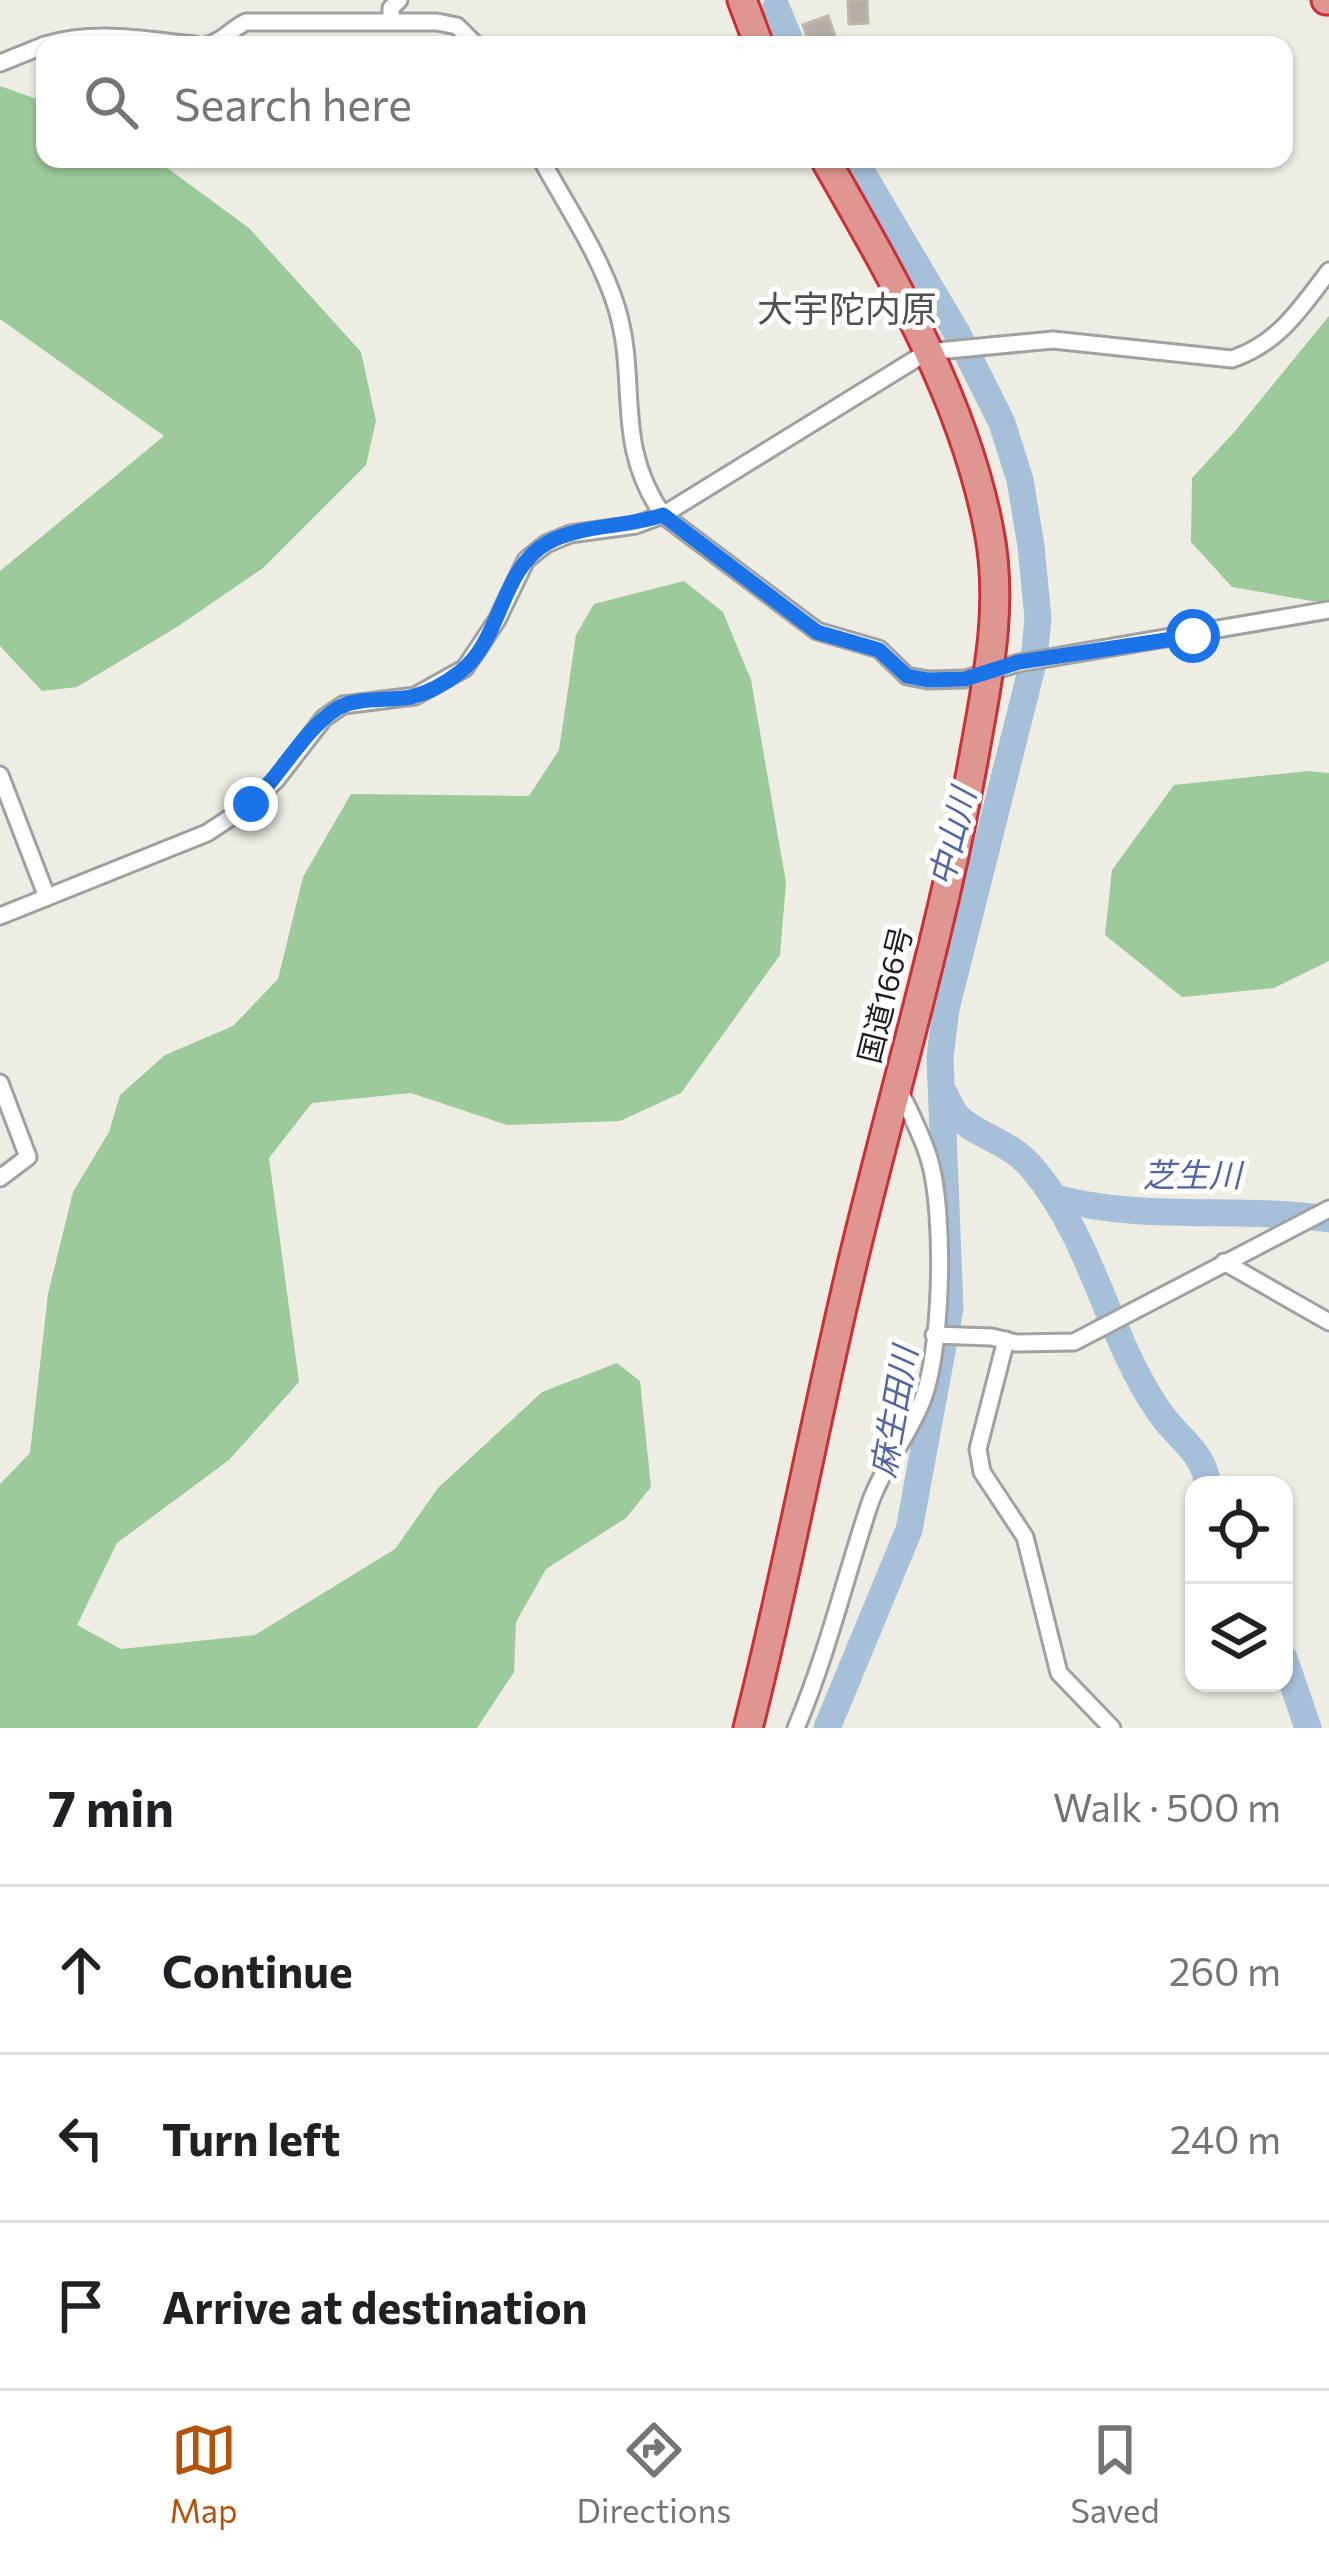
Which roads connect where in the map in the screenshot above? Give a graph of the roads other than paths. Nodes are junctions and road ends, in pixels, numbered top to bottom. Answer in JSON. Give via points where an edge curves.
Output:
{"nodes":[{"id":1,"x":399,"y":0,"type":"edge"},
{"id":2,"x":742,"y":0,"type":"edge"},
{"id":3,"x":391,"y":21,"type":"junction"},
{"id":4,"x":226,"y":36,"type":"edge"},
{"id":5,"x":467,"y":36,"type":"edge"},
{"id":6,"x":756,"y":36,"type":"edge"},
{"id":7,"x":36,"y":49,"type":"edge"},
{"id":8,"x":0,"y":63,"type":"edge"},
{"id":9,"x":546,"y":168,"type":"edge"},
{"id":10,"x":830,"y":168,"type":"edge"},
{"id":11,"x":1329,"y":271,"type":"edge"},
{"id":12,"x":928,"y":352,"type":"junction"},
{"id":13,"x":663,"y":515,"type":"junction"},
{"id":14,"x":1329,"y":610,"type":"edge"},
{"id":15,"x":988,"y":674,"type":"junction"},
{"id":16,"x":0,"y":775,"type":"edge"},
{"id":17,"x":47,"y":897,"type":"junction"},
{"id":18,"x":0,"y":916,"type":"edge"},
{"id":19,"x":0,"y":1083,"type":"edge"},
{"id":20,"x":897,"y":1084,"type":"junction"},
{"id":21,"x":0,"y":1178,"type":"edge"},
{"id":22,"x":1329,"y":1209,"type":"edge"},
{"id":23,"x":1224,"y":1262,"type":"junction"},
{"id":24,"x":1329,"y":1322,"type":"edge"},
{"id":25,"x":934,"y":1335,"type":"junction"},
{"id":26,"x":1006,"y":1340,"type":"junction"},
{"id":27,"x":748,"y":1728,"type":"edge"},
{"id":28,"x":796,"y":1728,"type":"edge"},
{"id":29,"x":1112,"y":1728,"type":"edge"}],
"edges":[{"from":1,"to":3,"type":"street"},
{"from":2,"to":6,"type":"highway"},
{"from":3,"to":4,"type":"street","via":[[246,22]]},
{"from":3,"to":5,"type":"street","via":[[437,22]]},
{"from":7,"to":8,"type":"street"},
{"from":9,"to":13,"type":"street","via":[[616,306],[633,451]]},
{"from":10,"to":12,"type":"highway","name":"国道166号"},
{"from":11,"to":12,"type":"street","via":[[1284,331],[1232,359],[1053,340]]},
{"from":12,"to":13,"type":"street"},
{"from":12,"to":15,"type":"highway","name":"国道166号","via":[[989,531],[995,580]]},
{"from":13,"to":15,"type":"street","via":[[817,632],[879,650],[907,676]]},
{"from":13,"to":17,"type":"street","via":[[546,544],[526,560],[465,668],[415,696],[343,705],[251,804],[207,832]]},
{"from":14,"to":15,"type":"street","via":[[1019,662]]},
{"from":15,"to":20,"type":"highway","name":"国道166号","via":[[963,817]]},
{"from":16,"to":17,"type":"street"},
{"from":17,"to":18,"type":"street"},
{"from":19,"to":21,"type":"street","via":[[28,1157]]},
{"from":20,"to":25,"type":"street","via":[[932,1166]]},
{"from":20,"to":27,"type":"highway","name":"国道166号"},
{"from":22,"to":23,"type":"street"},
{"from":23,"to":24,"type":"street"},
{"from":23,"to":26,"type":"street","via":[[1075,1342]]},
{"from":25,"to":26,"type":"street"},
{"from":25,"to":28,"type":"street","via":[[920,1406],[870,1503]]},
{"from":26,"to":29,"type":"street","via":[[978,1449],[982,1472],[1025,1537],[1059,1673]]}]}
